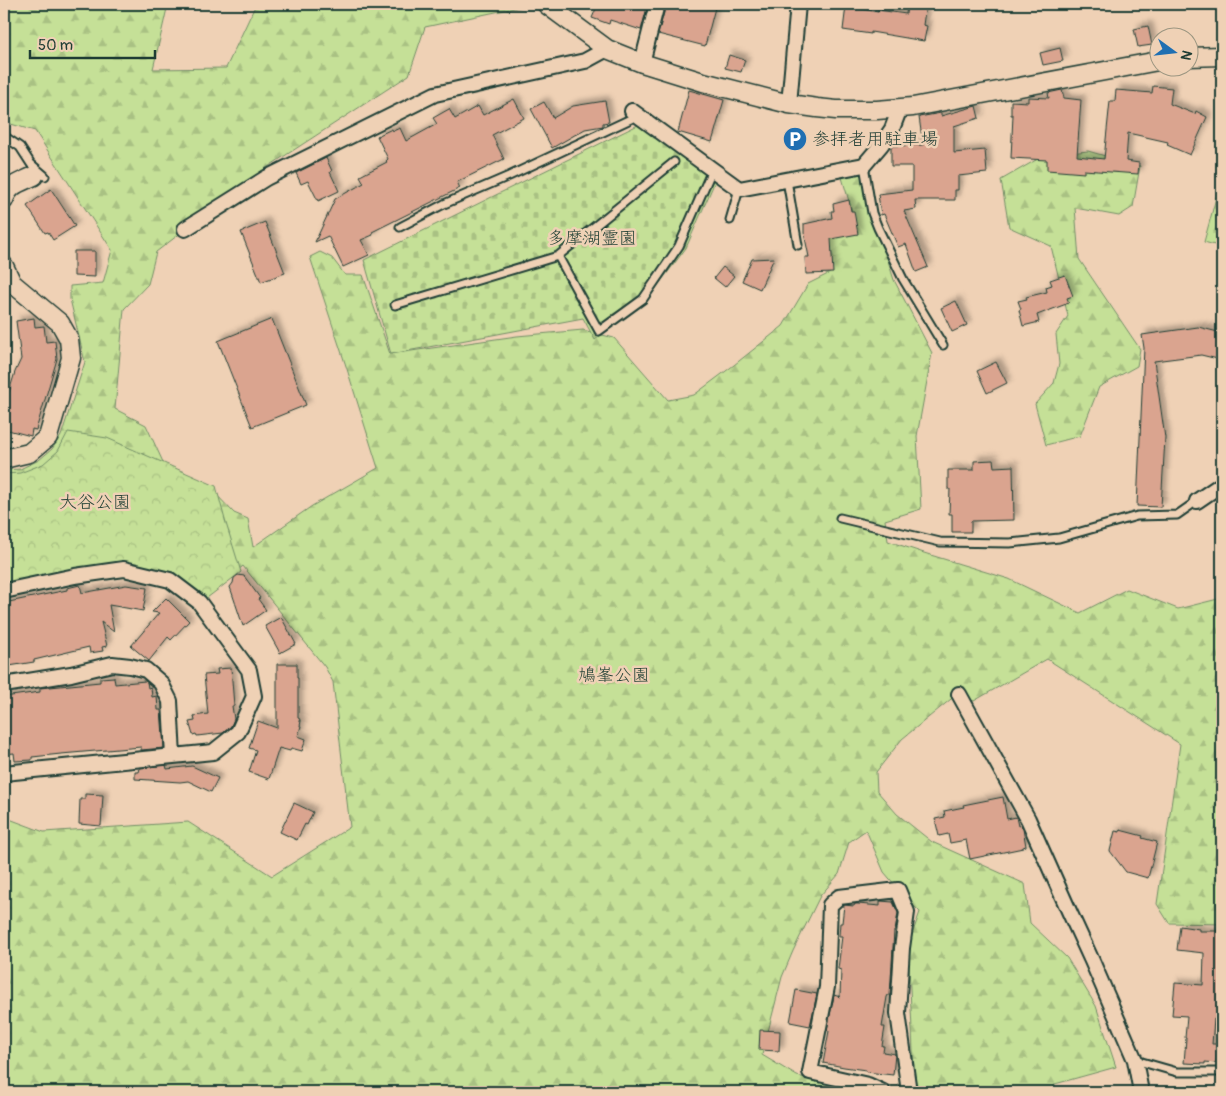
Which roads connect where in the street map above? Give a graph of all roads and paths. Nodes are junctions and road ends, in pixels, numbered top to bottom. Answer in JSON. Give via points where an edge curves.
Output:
{"nodes":[{"id":1,"x":546,"y":4,"type":"edge"},
{"id":2,"x":657,"y":4,"type":"edge"},
{"id":3,"x":798,"y":4,"type":"edge"},
{"id":4,"x":607,"y":49,"type":"junction"},
{"id":5,"x":1222,"y":56,"type":"edge"},
{"id":6,"x":1198,"y":57,"type":"edge"},
{"id":7,"x":642,"y":63,"type":"junction"},
{"id":8,"x":1148,"y":64,"type":"edge"},
{"id":9,"x":790,"y":104,"type":"junction"},
{"id":10,"x":900,"y":108,"type":"junction"},
{"id":11,"x":635,"y":113,"type":"joint"},
{"id":12,"x":4,"y":136,"type":"edge"},
{"id":13,"x":674,"y":162,"type":"dead end"},
{"id":14,"x":864,"y":164,"type":"junction"},
{"id":15,"x":712,"y":170,"type":"junction"},
{"id":16,"x":40,"y":176,"type":"joint"},
{"id":17,"x":787,"y":180,"type":"junction"},
{"id":18,"x":739,"y":189,"type":"junction"},
{"id":19,"x":5,"y":194,"type":"edge"},
{"id":20,"x":730,"y":220,"type":"dead end"},
{"id":21,"x":400,"y":227,"type":"dead end"},
{"id":22,"x":185,"y":229,"type":"dead end"},
{"id":23,"x":798,"y":245,"type":"dead end"},
{"id":24,"x":558,"y":256,"type":"junction"},
{"id":25,"x":4,"y":266,"type":"edge"},
{"id":26,"x":395,"y":305,"type":"dead end"},
{"id":27,"x":943,"y":345,"type":"dead end"},
{"id":28,"x":4,"y":457,"type":"edge"},
{"id":29,"x":1222,"y":484,"type":"edge"},
{"id":30,"x":1197,"y":501,"type":"joint"},
{"id":31,"x":840,"y":518,"type":"dead end"},
{"id":32,"x":4,"y":591,"type":"edge"},
{"id":33,"x":4,"y":685,"type":"edge"},
{"id":34,"x":959,"y":694,"type":"dead end"},
{"id":35,"x":173,"y":756,"type":"junction"},
{"id":36,"x":4,"y":773,"type":"edge"},
{"id":37,"x":1136,"y":1060,"type":"junction"},
{"id":38,"x":1222,"y":1072,"type":"edge"},
{"id":39,"x":883,"y":1092,"type":"edge"},
{"id":40,"x":909,"y":1092,"type":"edge"},
{"id":41,"x":1141,"y":1092,"type":"edge"}],
"edges":[{"from":1,"to":4,"type":"street"},
{"from":2,"to":7,"type":"street"},
{"from":3,"to":9,"type":"street"},
{"from":4,"to":7,"type":"street"},
{"from":4,"to":22,"type":"street","via":[[585,61],[435,94],[266,178]]},
{"from":5,"to":6,"type":"street"},
{"from":7,"to":9,"type":"street"},
{"from":8,"to":10,"type":"street"},
{"from":9,"to":10,"type":"street","via":[[836,110]]},
{"from":10,"to":14,"type":"street","via":[[892,128]]},
{"from":11,"to":15,"type":"street"},
{"from":11,"to":21,"type":"lane"},
{"from":12,"to":16,"type":"lane","via":[[20,147]]},
{"from":13,"to":24,"type":"lane"},
{"from":14,"to":17,"type":"street"},
{"from":14,"to":27,"type":"lane","via":[[872,214],[878,228],[903,279]]},
{"from":15,"to":18,"type":"street"},
{"from":15,"to":24,"type":"lane","via":[[679,246],[644,299],[599,331]]},
{"from":16,"to":19,"type":"street","via":[[11,187]]},
{"from":17,"to":18,"type":"street"},
{"from":17,"to":23,"type":"lane"},
{"from":18,"to":20,"type":"lane"},
{"from":24,"to":26,"type":"lane"},
{"from":25,"to":28,"type":"street","via":[[12,283],[60,323],[69,339],[71,358],[48,437],[29,453]]},
{"from":29,"to":30,"type":"street"},
{"from":30,"to":31,"type":"lane","via":[[1177,515],[1137,516],[1059,538],[1010,542],[940,542]]},
{"from":32,"to":35,"type":"street","via":[[124,569],[170,580],[199,602],[249,670],[254,696],[238,732],[213,752]]},
{"from":33,"to":35,"type":"street","via":[[112,664],[146,670],[161,683],[170,701]]},
{"from":34,"to":37,"type":"street","via":[[1028,820]]},
{"from":35,"to":36,"type":"street"},
{"from":37,"to":38,"type":"lane","via":[[1177,1072]]},
{"from":37,"to":41,"type":"street"},
{"from":39,"to":40,"type":"street","via":[[868,1085],[810,1072],[827,987],[830,905],[838,897],[898,890],[907,912],[898,1013]]}]}
